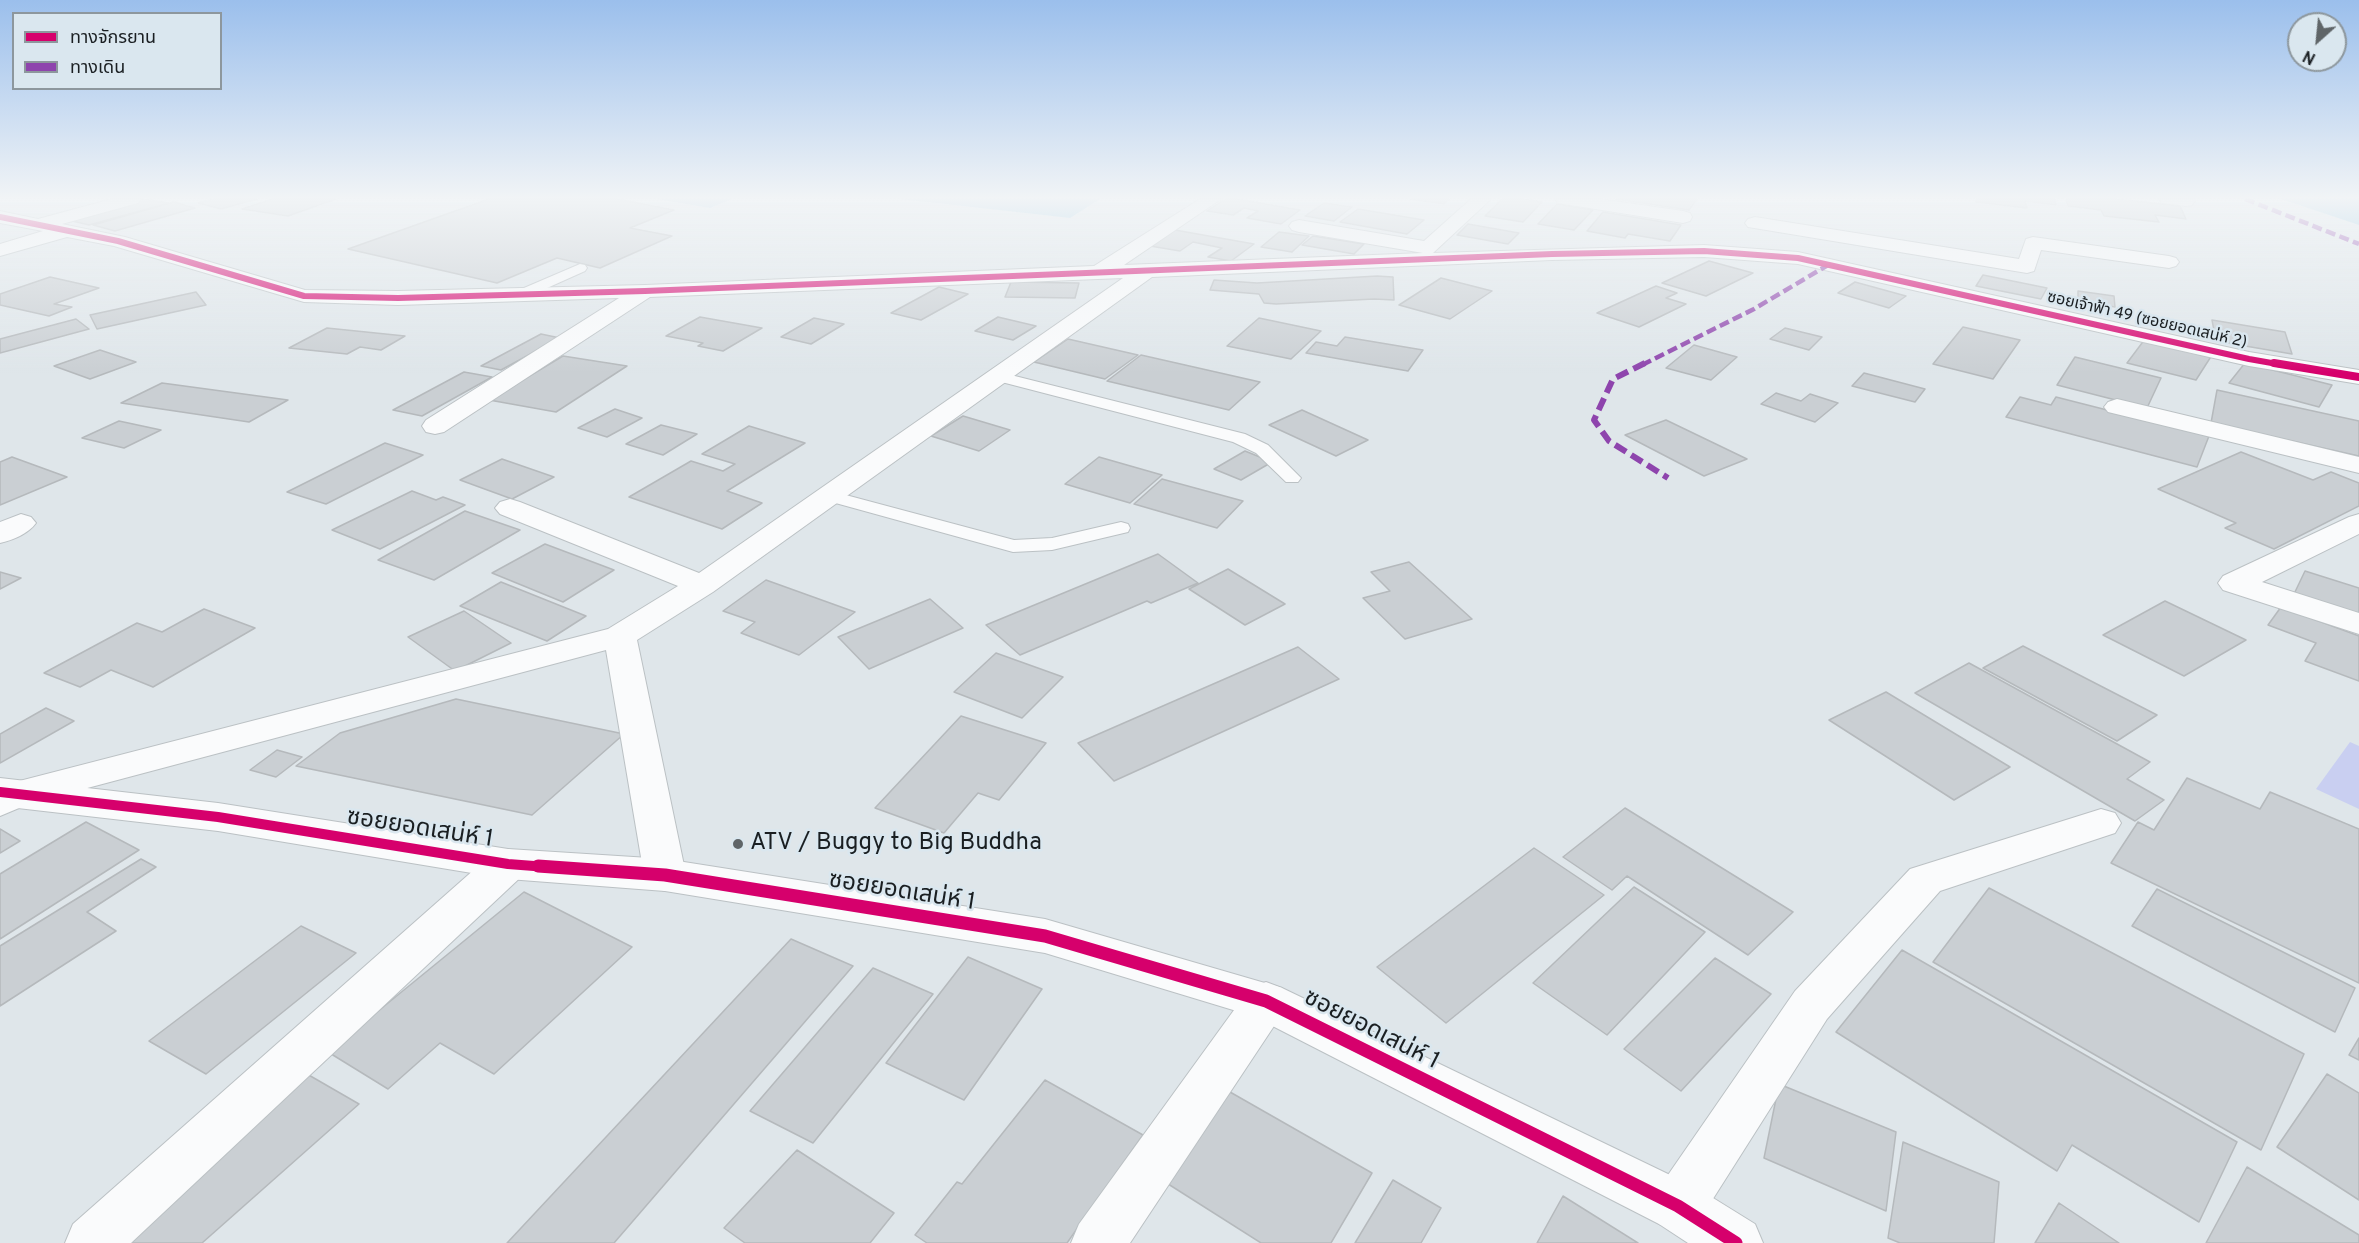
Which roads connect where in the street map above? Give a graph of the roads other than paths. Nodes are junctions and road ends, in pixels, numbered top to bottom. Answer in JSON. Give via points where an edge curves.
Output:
{"nodes":[{"id":1,"x":169,"y":257,"type":"edge"},
{"id":2,"x":1123,"y":257,"type":"edge"},
{"id":3,"x":1480,"y":257,"type":"edge"},
{"id":4,"x":1784,"y":257,"type":"edge"},
{"id":5,"x":1975,"y":257,"type":"edge"},
{"id":6,"x":2029,"y":257,"type":"edge"},
{"id":7,"x":2133,"y":257,"type":"edge"},
{"id":8,"x":2169,"y":262,"type":"dead end"},
{"id":9,"x":580,"y":268,"type":"dead end"},
{"id":10,"x":1146,"y":271,"type":"junction"},
{"id":11,"x":1098,"y":273,"type":"junction"},
{"id":12,"x":645,"y":291,"type":"junction"},
{"id":13,"x":522,"y":294,"type":"junction"},
{"id":14,"x":995,"y":376,"type":"junction"},
{"id":15,"x":2359,"y":377,"type":"edge"},
{"id":16,"x":2117,"y":406,"type":"dead end"},
{"id":17,"x":435,"y":426,"type":"dead end"},
{"id":18,"x":2359,"y":465,"type":"edge"},
{"id":19,"x":1292,"y":478,"type":"dead end"},
{"id":20,"x":827,"y":495,"type":"junction"},
{"id":21,"x":510,"y":508,"type":"dead end"},
{"id":22,"x":2359,"y":523,"type":"edge"},
{"id":23,"x":1121,"y":528,"type":"dead end"},
{"id":24,"x":702,"y":585,"type":"junction"},
{"id":25,"x":2359,"y":624,"type":"edge"},
{"id":26,"x":620,"y":636,"type":"junction"},
{"id":27,"x":6,"y":796,"type":"edge"},
{"id":28,"x":2101,"y":823,"type":"dead end"},
{"id":29,"x":508,"y":864,"type":"junction"},
{"id":30,"x":665,"y":875,"type":"junction"},
{"id":31,"x":1266,"y":1001,"type":"junction"},
{"id":32,"x":1678,"y":1206,"type":"junction"},
{"id":33,"x":92,"y":1243,"type":"edge"},
{"id":34,"x":1098,"y":1243,"type":"edge"},
{"id":35,"x":1736,"y":1243,"type":"edge"}],
"edges":[{"from":1,"to":13,"type":"street","name":"ซอยเจ้าฟ้า 49 (ซอยยอดเสน่ห์ 2)","via":[[304,297]]},
{"from":2,"to":11,"type":"street"},
{"from":3,"to":10,"type":"street","name":"ซอยเจ้าฟ้า 49 (ซอยยอดเสน่ห์ 2)"},
{"from":4,"to":15,"type":"street","name":"ซอยเจ้าฟ้า 49 (ซอยยอดเสน่ห์ 2)","via":[[2249,359]]},
{"from":5,"to":6,"type":"street","via":[[2026,267]]},
{"from":7,"to":8,"type":"street"},
{"from":9,"to":13,"type":"lane"},
{"from":10,"to":11,"type":"street","name":"ซอยเจ้าฟ้า 49 (ซอยยอดเสน่ห์ 2)"},
{"from":10,"to":14,"type":"street"},
{"from":11,"to":12,"type":"street","name":"ซอยเจ้าฟ้า 49 (ซอยยอดเสน่ห์ 2)"},
{"from":12,"to":13,"type":"street","name":"ซอยเจ้าฟ้า 49 (ซอยยอดเสน่ห์ 2)"},
{"from":12,"to":17,"type":"street"},
{"from":14,"to":19,"type":"lane","via":[[1239,438],[1262,449]]},
{"from":14,"to":20,"type":"street"},
{"from":16,"to":18,"type":"street"},
{"from":20,"to":23,"type":"lane","via":[[1013,546],[1052,544]]},
{"from":20,"to":24,"type":"street"},
{"from":21,"to":24,"type":"street"},
{"from":22,"to":25,"type":"street","via":[[2234,583]]},
{"from":24,"to":26,"type":"street"},
{"from":26,"to":27,"type":"street"},
{"from":26,"to":30,"type":"street"},
{"from":27,"to":29,"type":"street","name":"ซอยยอดเสน่ห์ 1","via":[[218,817]]},
{"from":28,"to":32,"type":"street","via":[[1925,880],[1811,1005]]},
{"from":29,"to":30,"type":"street","name":"ซอยยอดเสน่ห์ 1"},
{"from":29,"to":33,"type":"street"},
{"from":30,"to":31,"type":"street","name":"ซอยยอดเสน่ห์ 1","via":[[1045,936]]},
{"from":31,"to":32,"type":"street","name":"ซอยยอดเสน่ห์ 1"},
{"from":31,"to":34,"type":"street"},
{"from":32,"to":35,"type":"street","name":"ซอยยอดเสน่ห์ 1"}]}
